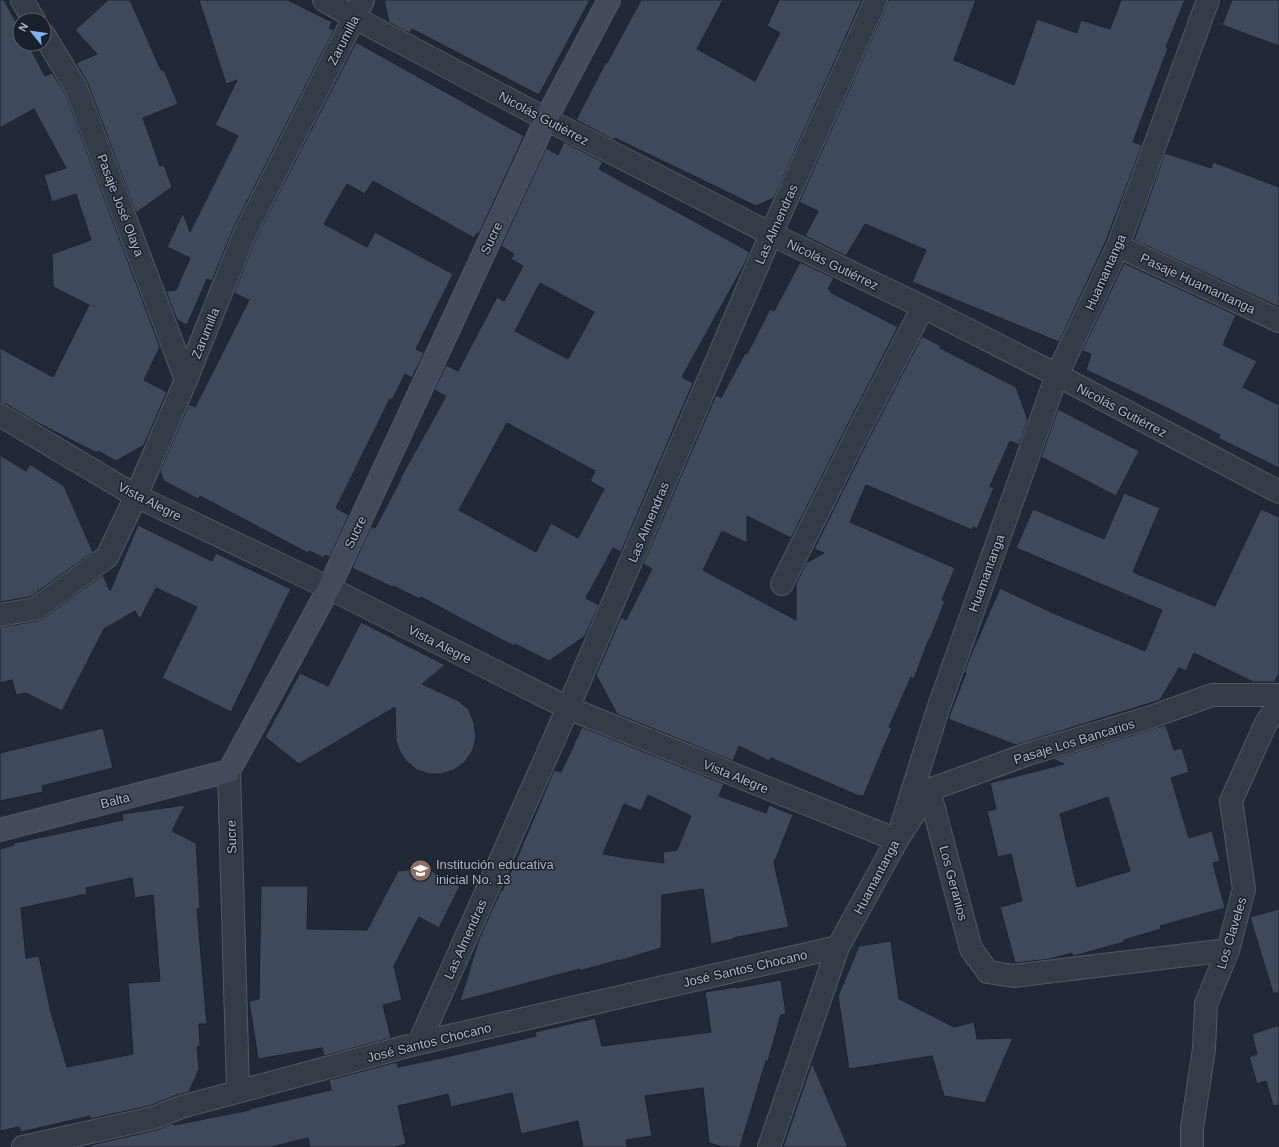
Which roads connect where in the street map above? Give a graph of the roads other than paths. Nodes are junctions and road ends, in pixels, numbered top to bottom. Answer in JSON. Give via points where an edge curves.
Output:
{"nodes":[{"id":1,"x":22,"y":0,"type":"edge"},
{"id":2,"x":324,"y":0,"type":"edge"},
{"id":3,"x":609,"y":0,"type":"edge"},
{"id":4,"x":876,"y":0,"type":"edge"},
{"id":5,"x":1208,"y":0,"type":"edge"},
{"id":6,"x":359,"y":9,"type":"edge"},
{"id":7,"x":29,"y":12,"type":"edge"},
{"id":8,"x":52,"y":49,"type":"edge"},
{"id":9,"x":546,"y":119,"type":"junction"},
{"id":10,"x":771,"y":234,"type":"junction"},
{"id":11,"x":1118,"y":246,"type":"junction"},
{"id":12,"x":923,"y":307,"type":"junction"},
{"id":13,"x":1279,"y":321,"type":"edge"},
{"id":14,"x":1057,"y":375,"type":"junction"},
{"id":15,"x":186,"y":380,"type":"junction"},
{"id":16,"x":0,"y":415,"type":"edge"},
{"id":17,"x":1279,"y":492,"type":"edge"},
{"id":18,"x":136,"y":496,"type":"junction"},
{"id":19,"x":782,"y":584,"type":"dead end"},
{"id":20,"x":329,"y":588,"type":"junction"},
{"id":21,"x":0,"y":616,"type":"edge"},
{"id":22,"x":1279,"y":695,"type":"edge"},
{"id":23,"x":1279,"y":704,"type":"edge"},
{"id":24,"x":568,"y":708,"type":"junction"},
{"id":25,"x":229,"y":771,"type":"junction"},
{"id":26,"x":930,"y":790,"type":"junction"},
{"id":27,"x":0,"y":830,"type":"edge"},
{"id":28,"x":896,"y":840,"type":"junction"},
{"id":29,"x":838,"y":947,"type":"junction"},
{"id":30,"x":1228,"y":950,"type":"junction"},
{"id":31,"x":419,"y":1043,"type":"junction"},
{"id":32,"x":238,"y":1091,"type":"junction"},
{"id":33,"x":23,"y":1147,"type":"edge"},
{"id":34,"x":769,"y":1147,"type":"edge"},
{"id":35,"x":1192,"y":1147,"type":"edge"}],
"edges":[{"from":1,"to":7,"type":"street"},
{"from":2,"to":6,"type":"street","name":"Nicolás Gutiérrez"},
{"from":3,"to":9,"type":"street","name":"Sucre"},
{"from":4,"to":10,"type":"street","name":"Las Almendras"},
{"from":5,"to":11,"type":"street","name":"Huamantanga"},
{"from":6,"to":9,"type":"street","name":"Nicolás Gutiérrez"},
{"from":6,"to":15,"type":"street","name":"Zarumilla","via":[[244,235]]},
{"from":8,"to":15,"type":"street","name":"Pasaje José Olaya","via":[[76,88]]},
{"from":9,"to":10,"type":"street","name":"Nicolás Gutiérrez"},
{"from":9,"to":20,"type":"street","name":"Sucre"},
{"from":10,"to":12,"type":"street","name":"Nicolás Gutiérrez"},
{"from":10,"to":24,"type":"street","name":"Las Almendras"},
{"from":11,"to":13,"type":"street","name":"Pasaje Huamantanga"},
{"from":11,"to":14,"type":"street","name":"Huamantanga"},
{"from":12,"to":14,"type":"street","name":"Nicolás Gutiérrez"},
{"from":12,"to":19,"type":"street"},
{"from":14,"to":17,"type":"street","name":"Nicolás Gutiérrez"},
{"from":14,"to":28,"type":"street","name":"Huamantanga","via":[[938,709]]},
{"from":15,"to":18,"type":"street","name":"Zarumilla"},
{"from":16,"to":18,"type":"street","name":"Vista Alegre"},
{"from":18,"to":20,"type":"street","name":"Vista Alegre"},
{"from":18,"to":21,"type":"street","name":"Zarumilla","via":[[107,557],[35,609]]},
{"from":20,"to":24,"type":"street","name":"Vista Alegre"},
{"from":20,"to":25,"type":"street","name":"Sucre"},
{"from":22,"to":26,"type":"street","name":"Pasaje Los Bancarios","via":[[1212,695],[1151,717],[1028,754]]},
{"from":23,"to":30,"type":"street","name":"Los Claveles","via":[[1266,723],[1231,801],[1244,889]]},
{"from":24,"to":28,"type":"street","name":"Vista Alegre"},
{"from":24,"to":31,"type":"street","name":"Las Almendras"},
{"from":25,"to":27,"type":"street","name":"Balta"},
{"from":25,"to":32,"type":"street","name":"Sucre"},
{"from":26,"to":28,"type":"street"},
{"from":26,"to":30,"type":"street","name":"Los Geranios","via":[[971,949],[988,972],[1013,976]]},
{"from":28,"to":29,"type":"street","name":"Huamantanga"},
{"from":29,"to":31,"type":"street","name":"José Santos Chocano"},
{"from":29,"to":34,"type":"street","name":"Huamantanga"},
{"from":30,"to":35,"type":"street","name":"Los Claveles","via":[[1206,1004],[1204,1048],[1192,1128]]},
{"from":31,"to":32,"type":"street","name":"José Santos Chocano"},
{"from":32,"to":33,"type":"street","name":"José Santos Chocano","via":[[181,1107],[153,1118]]}]}
